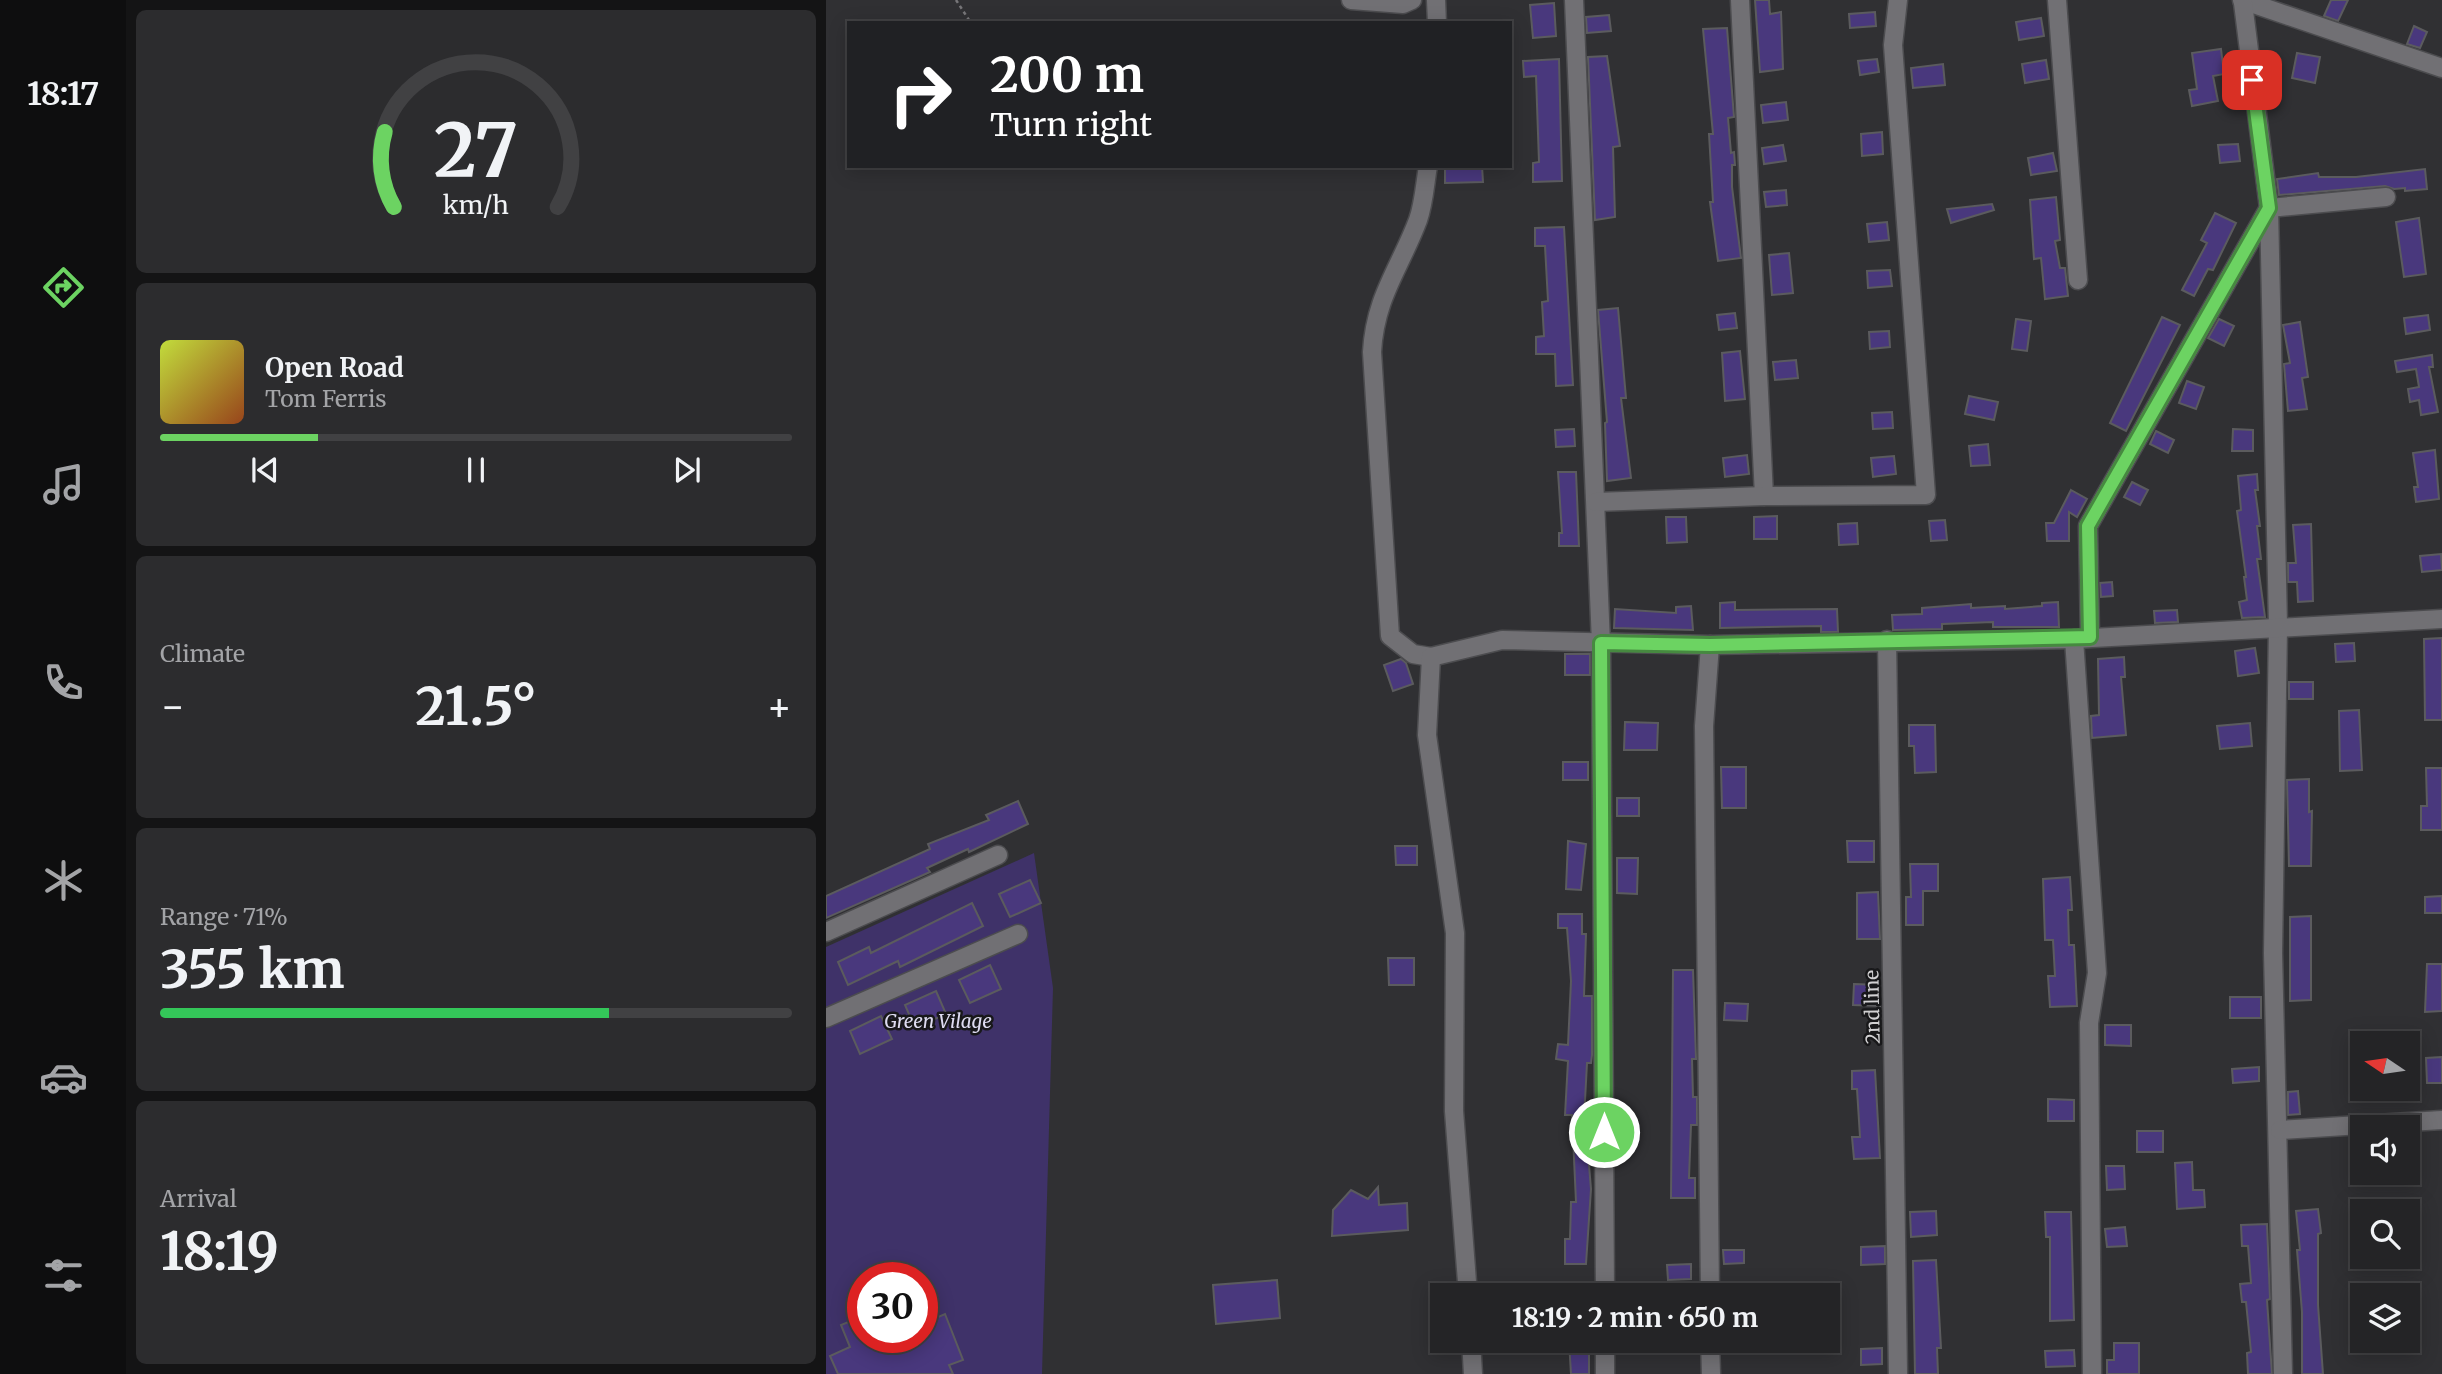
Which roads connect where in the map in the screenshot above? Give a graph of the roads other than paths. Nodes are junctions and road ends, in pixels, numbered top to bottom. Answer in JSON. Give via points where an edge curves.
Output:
{"nodes":[{"id":1,"x":1351,"y":0,"type":"edge"},
{"id":2,"x":1412,"y":0,"type":"edge"},
{"id":3,"x":1436,"y":0,"type":"edge"},
{"id":4,"x":1574,"y":0,"type":"edge"},
{"id":5,"x":1740,"y":0,"type":"edge"},
{"id":6,"x":1898,"y":0,"type":"edge"},
{"id":7,"x":2057,"y":0,"type":"edge"},
{"id":8,"x":2242,"y":1,"type":"edge"},
{"id":9,"x":1437,"y":21,"type":"edge"},
{"id":10,"x":2442,"y":68,"type":"edge"},
{"id":11,"x":1428,"y":168,"type":"edge"},
{"id":12,"x":2386,"y":197,"type":"dead end"},
{"id":13,"x":2269,"y":208,"type":"junction"},
{"id":14,"x":2078,"y":279,"type":"dead end"},
{"id":15,"x":1764,"y":496,"type":"junction"},
{"id":16,"x":1597,"y":502,"type":"junction"},
{"id":17,"x":2442,"y":619,"type":"edge"},
{"id":18,"x":2278,"y":626,"type":"junction"},
{"id":19,"x":2082,"y":638,"type":"junction"},
{"id":20,"x":1887,"y":640,"type":"junction"},
{"id":21,"x":1601,"y":643,"type":"junction"},
{"id":22,"x":1710,"y":645,"type":"junction"},
{"id":23,"x":1431,"y":657,"type":"junction"},
{"id":24,"x":998,"y":855,"type":"dead end"},
{"id":25,"x":826,"y":932,"type":"edge"},
{"id":26,"x":1018,"y":934,"type":"dead end"},
{"id":27,"x":826,"y":1018,"type":"edge"},
{"id":28,"x":2442,"y":1121,"type":"edge"},
{"id":29,"x":2280,"y":1129,"type":"junction"},
{"id":30,"x":1467,"y":1283,"type":"edge"},
{"id":31,"x":1605,"y":1283,"type":"edge"},
{"id":32,"x":1710,"y":1283,"type":"edge"},
{"id":33,"x":1472,"y":1353,"type":"edge"},
{"id":34,"x":1605,"y":1353,"type":"edge"},
{"id":35,"x":1710,"y":1353,"type":"edge"},
{"id":36,"x":1474,"y":1374,"type":"edge"},
{"id":37,"x":1605,"y":1374,"type":"edge"},
{"id":38,"x":1711,"y":1374,"type":"edge"},
{"id":39,"x":1898,"y":1374,"type":"edge"},
{"id":40,"x":2092,"y":1374,"type":"edge"},
{"id":41,"x":2283,"y":1374,"type":"edge"}],
"edges":[{"from":1,"to":2,"type":"street","via":[[1403,4]]},
{"from":3,"to":9,"type":"street"},
{"from":4,"to":16,"type":"street"},
{"from":5,"to":15,"type":"street"},
{"from":6,"to":15,"type":"street","via":[[1893,46],[1926,495]]},
{"from":7,"to":14,"type":"street"},
{"from":8,"to":10,"type":"street"},
{"from":8,"to":13,"type":"street"},
{"from":11,"to":23,"type":"street","via":[[1418,218],[1373,322],[1372,352],[1390,636],[1413,654]]},
{"from":12,"to":13,"type":"street"},
{"from":13,"to":18,"type":"street"},
{"from":13,"to":19,"type":"street","via":[[2088,526]]},
{"from":15,"to":16,"type":"street"},
{"from":16,"to":21,"type":"street"},
{"from":17,"to":18,"type":"street"},
{"from":18,"to":19,"type":"street"},
{"from":18,"to":29,"type":"street","via":[[2273,953]]},
{"from":19,"to":20,"type":"street"},
{"from":19,"to":40,"type":"street","via":[[2097,973],[2089,1023]]},
{"from":20,"to":22,"type":"street"},
{"from":20,"to":39,"type":"street","name":"2nd line"},
{"from":21,"to":22,"type":"street"},
{"from":21,"to":23,"type":"street","via":[[1502,640]]},
{"from":21,"to":31,"type":"street"},
{"from":22,"to":32,"type":"street","via":[[1704,726]]},
{"from":23,"to":30,"type":"street","via":[[1427,735],[1455,933],[1454,1111]]},
{"from":24,"to":25,"type":"street"},
{"from":26,"to":27,"type":"street"},
{"from":28,"to":29,"type":"street"},
{"from":29,"to":41,"type":"street"},
{"from":33,"to":36,"type":"street"},
{"from":34,"to":37,"type":"street"},
{"from":35,"to":38,"type":"street"}]}
